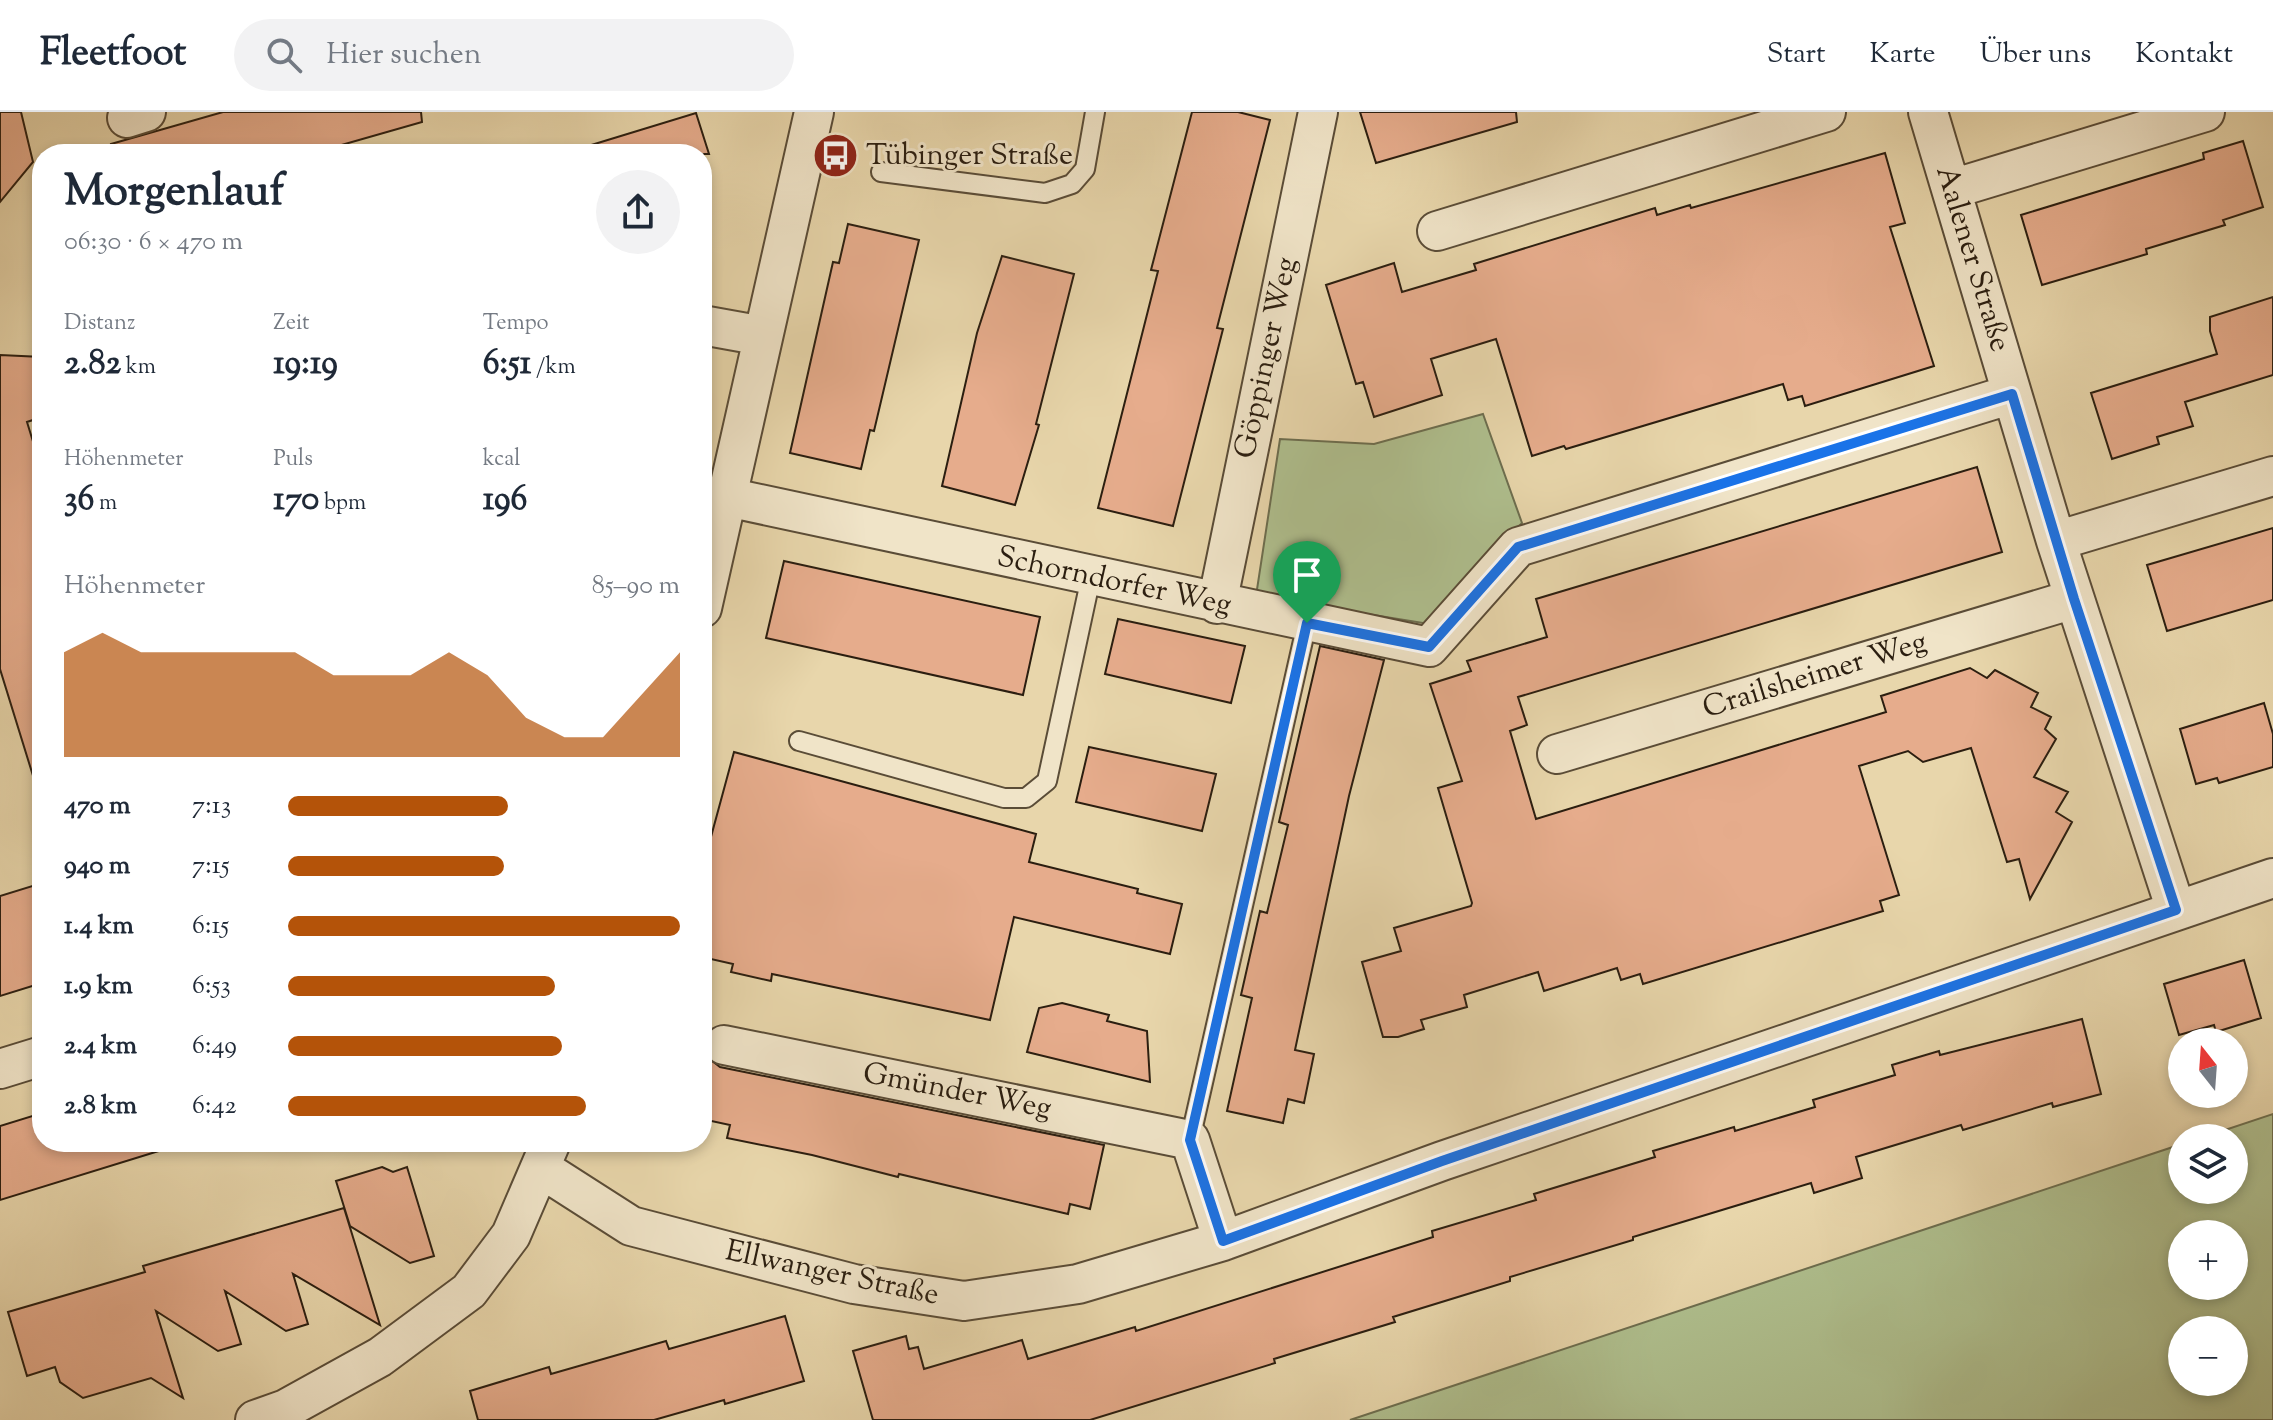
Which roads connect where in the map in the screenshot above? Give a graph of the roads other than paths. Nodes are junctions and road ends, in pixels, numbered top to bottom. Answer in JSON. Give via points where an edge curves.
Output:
{"nodes":[{"id":1,"x":814,"y":112,"type":"edge"},
{"id":2,"x":1095,"y":112,"type":"edge"},
{"id":3,"x":1318,"y":112,"type":"edge"},
{"id":4,"x":1826,"y":112,"type":"edge"},
{"id":5,"x":1928,"y":112,"type":"edge"},
{"id":6,"x":2205,"y":112,"type":"edge"},
{"id":7,"x":881,"y":172,"type":"dead end"},
{"id":8,"x":1952,"y":189,"type":"junction"},
{"id":9,"x":1437,"y":231,"type":"dead end"},
{"id":10,"x":712,"y":327,"type":"edge"},
{"id":11,"x":763,"y":336,"type":"junction"},
{"id":12,"x":2012,"y":394,"type":"junction"},
{"id":13,"x":2273,"y":476,"type":"edge"},
{"id":14,"x":727,"y":497,"type":"junction"},
{"id":15,"x":2056,"y":541,"type":"junction"},
{"id":16,"x":712,"y":564,"type":"edge"},
{"id":17,"x":1091,"y":577,"type":"junction"},
{"id":18,"x":2074,"y":599,"type":"junction"},
{"id":19,"x":1217,"y":604,"type":"junction"},
{"id":20,"x":1307,"y":623,"type":"junction"},
{"id":21,"x":799,"y":741,"type":"dead end"},
{"id":22,"x":1557,"y":754,"type":"dead end"},
{"id":23,"x":2273,"y":878,"type":"edge"},
{"id":24,"x":2176,"y":910,"type":"junction"},
{"id":25,"x":724,"y":1045,"type":"dead end"},
{"id":26,"x":32,"y":1059,"type":"edge"},
{"id":27,"x":0,"y":1069,"type":"edge"},
{"id":28,"x":1190,"y":1140,"type":"junction"},
{"id":29,"x":546,"y":1156,"type":"edge"},
{"id":30,"x":1223,"y":1241,"type":"junction"},
{"id":31,"x":255,"y":1420,"type":"edge"}],
"edges":[{"from":1,"to":11,"type":"street"},
{"from":2,"to":7,"type":"lane","via":[[1085,169],[1072,184],[1045,193]]},
{"from":3,"to":19,"type":"street","name":"Göppinger Weg"},
{"from":4,"to":9,"type":"street"},
{"from":5,"to":8,"type":"street","name":"Aalener Straße"},
{"from":6,"to":8,"type":"street"},
{"from":8,"to":12,"type":"street","name":"Aalener Straße"},
{"from":10,"to":11,"type":"street"},
{"from":11,"to":14,"type":"street"},
{"from":12,"to":15,"type":"street","name":"Aalener Straße"},
{"from":12,"to":20,"type":"street","name":"Schorndorfer Weg","via":[[1518,547],[1429,647]]},
{"from":13,"to":15,"type":"street"},
{"from":14,"to":16,"type":"street"},
{"from":14,"to":17,"type":"street","name":"Schorndorfer Weg"},
{"from":15,"to":18,"type":"street","name":"Aalener Straße"},
{"from":17,"to":19,"type":"street","name":"Schorndorfer Weg"},
{"from":17,"to":21,"type":"lane","via":[[1047,781],[1026,798],[1004,798]]},
{"from":18,"to":22,"type":"street","name":"Crailsheimer Weg"},
{"from":18,"to":24,"type":"street","name":"Aalener Straße"},
{"from":19,"to":20,"type":"street","name":"Schorndorfer Weg"},
{"from":20,"to":28,"type":"lane"},
{"from":23,"to":24,"type":"street","name":"Ellwanger Straße"},
{"from":24,"to":30,"type":"street","name":"Ellwanger Straße"},
{"from":25,"to":28,"type":"street","name":"Gmünder Weg"},
{"from":26,"to":27,"type":"street"},
{"from":28,"to":30,"type":"street"},
{"from":29,"to":30,"type":"street","name":"Ellwanger Straße","via":[[631,1226],[854,1284],[964,1301],[1078,1284]]},
{"from":29,"to":31,"type":"street","via":[[511,1235],[469,1291],[380,1357],[286,1409]]}]}
